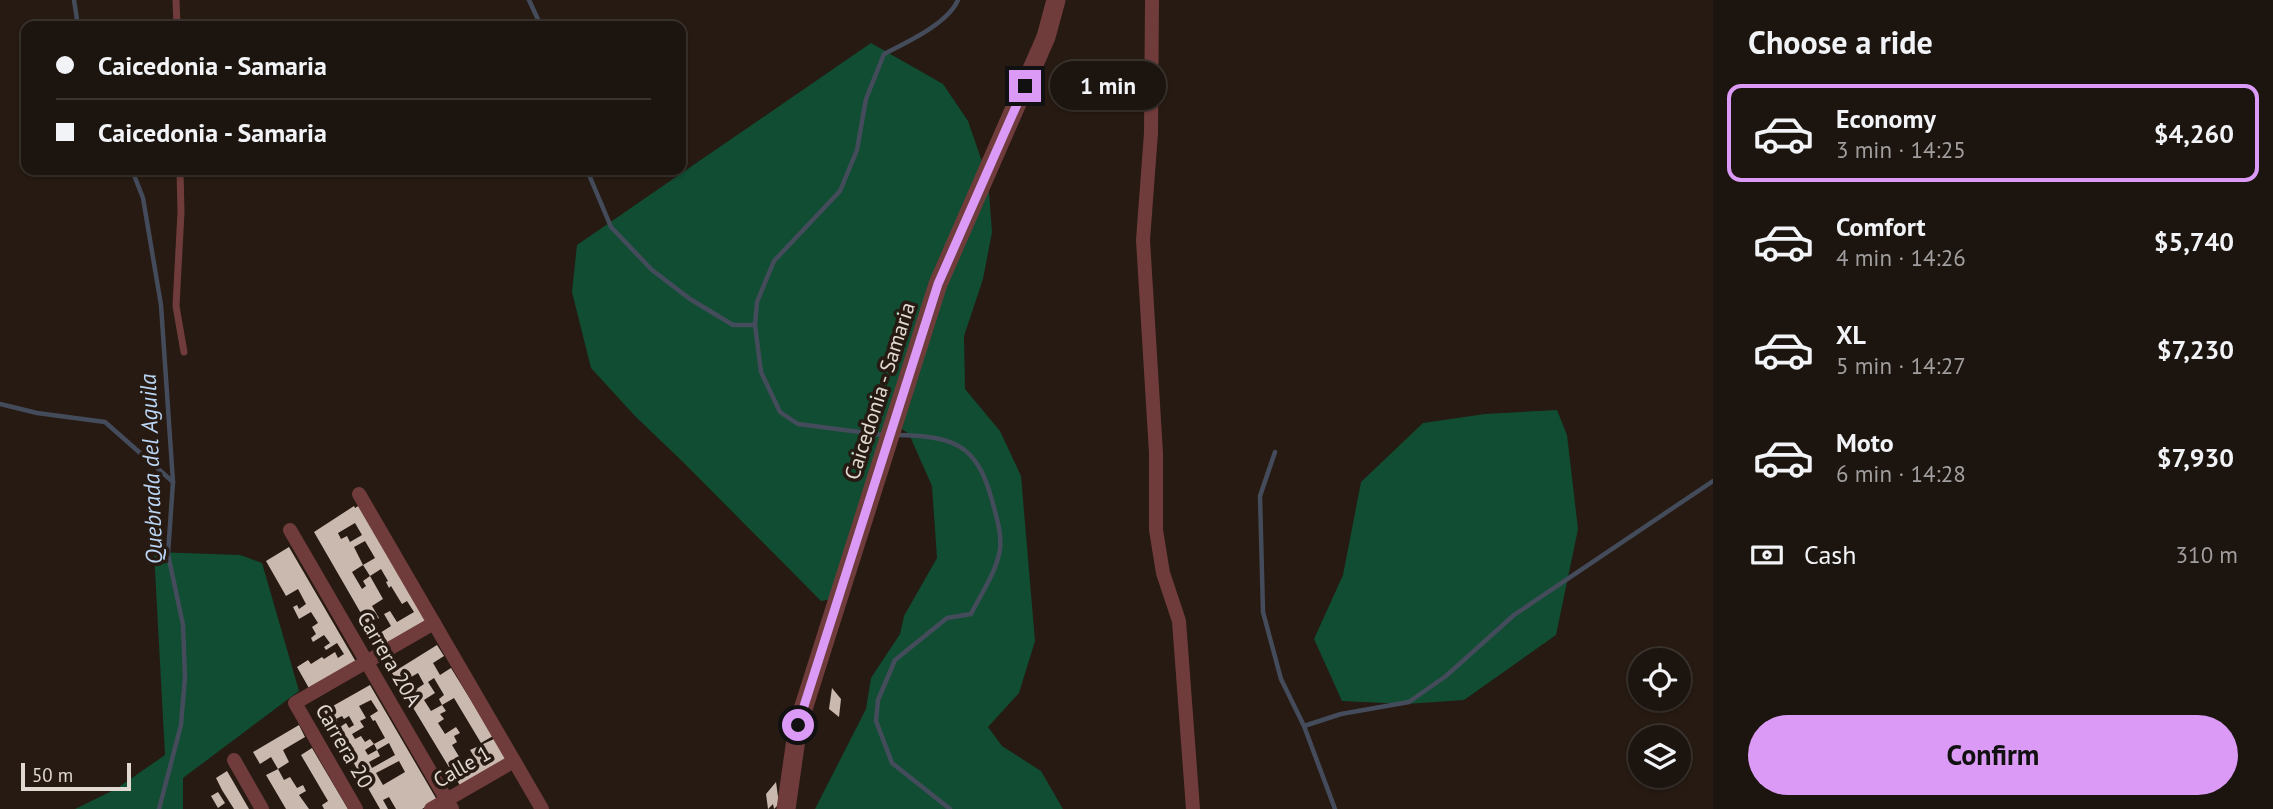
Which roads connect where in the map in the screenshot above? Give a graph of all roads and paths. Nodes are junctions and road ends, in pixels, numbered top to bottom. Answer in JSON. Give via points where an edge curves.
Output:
{"nodes":[{"id":1,"x":176,"y":0,"type":"edge"},
{"id":2,"x":1056,"y":0,"type":"edge"},
{"id":3,"x":1152,"y":0,"type":"edge"},
{"id":4,"x":177,"y":21,"type":"edge"},
{"id":5,"x":180,"y":175,"type":"edge"},
{"id":6,"x":184,"y":352,"type":"dead end"},
{"id":7,"x":359,"y":494,"type":"dead end"},
{"id":8,"x":290,"y":530,"type":"dead end"},
{"id":9,"x":434,"y":622,"type":"junction"},
{"id":10,"x":367,"y":662,"type":"junction"},
{"id":11,"x":233,"y":760,"type":"dead end"},
{"id":12,"x":514,"y":761,"type":"junction"},
{"id":13,"x":450,"y":804,"type":"edge"},
{"id":14,"x":262,"y":809,"type":"edge"},
{"id":15,"x":356,"y":809,"type":"edge"},
{"id":16,"x":431,"y":809,"type":"edge"},
{"id":17,"x":542,"y":809,"type":"edge"},
{"id":18,"x":786,"y":809,"type":"edge"},
{"id":19,"x":1193,"y":809,"type":"edge"}],
"edges":[{"from":1,"to":4,"type":"lane"},
{"from":2,"to":18,"type":"street","name":"Caicedonia - Samaria","via":[[1046,37],[938,284],[798,725]]},
{"from":3,"to":19,"type":"street","via":[[1151,133],[1143,240],[1156,530],[1163,573],[1179,621]]},
{"from":5,"to":6,"type":"lane","via":[[176,306]]},
{"from":7,"to":9,"type":"street"},
{"from":8,"to":10,"type":"street","name":"Carrera 20A"},
{"from":9,"to":10,"type":"street"},
{"from":9,"to":12,"type":"street"},
{"from":10,"to":13,"type":"street","name":"Carrera 20A"},
{"from":10,"to":15,"type":"street","name":"Carrera 20","via":[[295,703]]},
{"from":11,"to":14,"type":"street"},
{"from":12,"to":13,"type":"street","name":"Calle 1"},
{"from":12,"to":17,"type":"street"},
{"from":13,"to":16,"type":"street","name":"Calle 1"}]}
